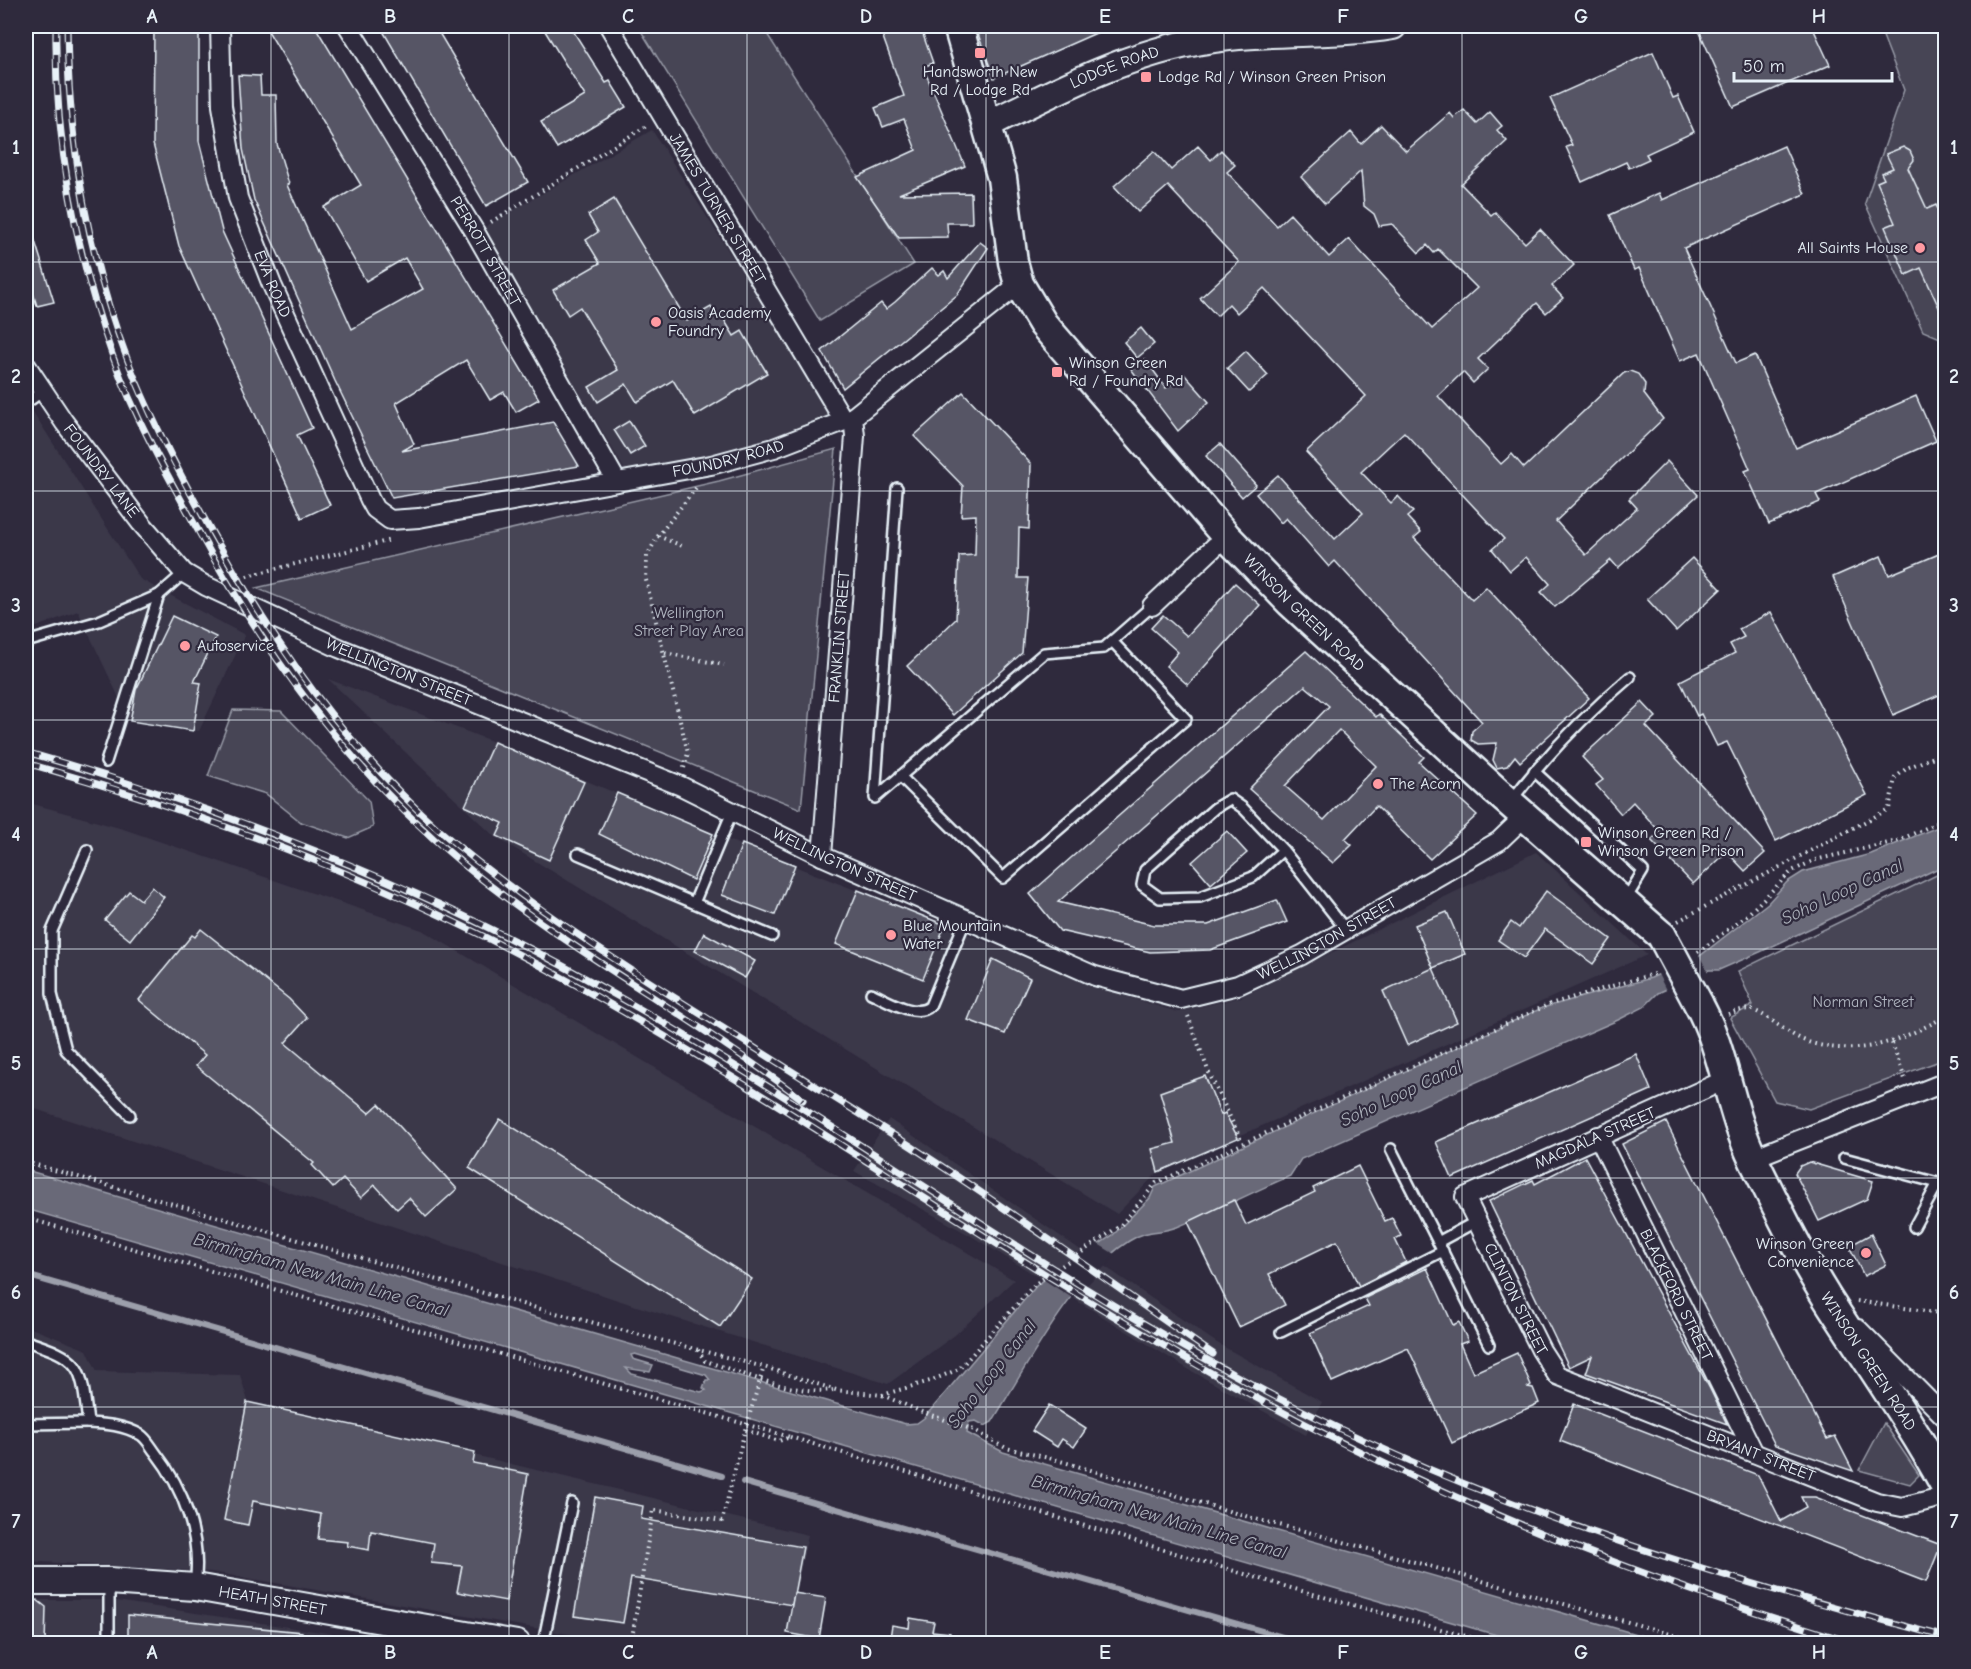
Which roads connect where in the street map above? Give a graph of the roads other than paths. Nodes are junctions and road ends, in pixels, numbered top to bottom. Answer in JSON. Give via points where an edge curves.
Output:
{"nodes":[{"id":1,"x":220,"y":26,"type":"edge"},
{"id":2,"x":348,"y":26,"type":"edge"},
{"id":3,"x":609,"y":26,"type":"edge"},
{"id":4,"x":958,"y":26,"type":"edge"},
{"id":5,"x":1393,"y":26,"type":"edge"},
{"id":6,"x":1329,"y":29,"type":"edge"},
{"id":7,"x":988,"y":124,"type":"junction"},
{"id":8,"x":1019,"y":284,"type":"junction"},
{"id":9,"x":26,"y":365,"type":"edge"},
{"id":10,"x":43,"y":391,"type":"junction"},
{"id":11,"x":26,"y":403,"type":"edge"},
{"id":12,"x":849,"y":419,"type":"junction"},
{"id":13,"x":617,"y":482,"type":"junction"},
{"id":14,"x":897,"y":488,"type":"dead end"},
{"id":15,"x":390,"y":520,"type":"joint"},
{"id":16,"x":1226,"y":536,"type":"junction"},
{"id":17,"x":184,"y":573,"type":"junction"},
{"id":18,"x":159,"y":595,"type":"junction"},
{"id":19,"x":1152,"y":606,"type":"joint"},
{"id":20,"x":1112,"y":641,"type":"junction"},
{"id":21,"x":26,"y":642,"type":"edge"},
{"id":22,"x":1630,"y":677,"type":"dead end"},
{"id":23,"x":106,"y":762,"type":"dead end"},
{"id":24,"x":1534,"y":771,"type":"junction"},
{"id":25,"x":900,"y":776,"type":"junction"},
{"id":26,"x":1518,"y":809,"type":"junction"},
{"id":27,"x":732,"y":812,"type":"junction"},
{"id":28,"x":87,"y":850,"type":"dead end"},
{"id":29,"x":1283,"y":850,"type":"junction"},
{"id":30,"x":578,"y":854,"type":"dead end"},
{"id":31,"x":822,"y":856,"type":"junction"},
{"id":32,"x":694,"y":903,"type":"junction"},
{"id":33,"x":1623,"y":904,"type":"junction"},
{"id":34,"x":966,"y":919,"type":"junction"},
{"id":35,"x":1346,"y":930,"type":"junction"},
{"id":36,"x":772,"y":936,"type":"dead end"},
{"id":37,"x":871,"y":993,"type":"dead end"},
{"id":38,"x":1725,"y":1080,"type":"junction"},
{"id":39,"x":1946,"y":1082,"type":"edge"},
{"id":40,"x":130,"y":1115,"type":"dead end"},
{"id":41,"x":1598,"y":1136,"type":"junction"},
{"id":42,"x":1390,"y":1149,"type":"dead end"},
{"id":43,"x":1753,"y":1158,"type":"junction"},
{"id":44,"x":1844,"y":1158,"type":"dead end"},
{"id":45,"x":1942,"y":1182,"type":"edge"},
{"id":46,"x":1466,"y":1197,"type":"joint"},
{"id":47,"x":1477,"y":1221,"type":"junction"},
{"id":48,"x":1914,"y":1227,"type":"dead end"},
{"id":49,"x":1440,"y":1247,"type":"junction"},
{"id":50,"x":1826,"y":1296,"type":"junction"},
{"id":51,"x":1281,"y":1332,"type":"dead end"},
{"id":52,"x":26,"y":1341,"type":"edge"},
{"id":53,"x":1489,"y":1345,"type":"dead end"},
{"id":54,"x":1581,"y":1385,"type":"joint"},
{"id":55,"x":1946,"y":1418,"type":"edge"},
{"id":56,"x":88,"y":1423,"type":"junction"},
{"id":57,"x":26,"y":1424,"type":"edge"},
{"id":58,"x":1754,"y":1453,"type":"junction"},
{"id":59,"x":1946,"y":1486,"type":"edge"},
{"id":60,"x":1946,"y":1496,"type":"edge"},
{"id":61,"x":572,"y":1503,"type":"dead end"},
{"id":62,"x":26,"y":1581,"type":"edge"},
{"id":63,"x":109,"y":1581,"type":"junction"},
{"id":64,"x":195,"y":1587,"type":"junction"},
{"id":65,"x":109,"y":1644,"type":"edge"},
{"id":66,"x":517,"y":1644,"type":"edge"},
{"id":67,"x":543,"y":1644,"type":"edge"}],
"edges":[{"from":1,"to":15,"type":"street","name":"EVA ROAD","via":[[225,136],[247,225],[370,500]]},
{"from":2,"to":13,"type":"street","name":"PERROTT STREET","via":[[475,232]]},
{"from":3,"to":12,"type":"street","name":"JAMES TURNER STREET"},
{"from":4,"to":7,"type":"main road","name":"WINSON GREEN ROAD"},
{"from":5,"to":6,"type":"main road","name":"LODGE ROAD"},
{"from":6,"to":7,"type":"main road","name":"LODGE ROAD","via":[[1228,37],[1135,57]]},
{"from":7,"to":8,"type":"main road","name":"WINSON GREEN ROAD","via":[[1002,178]]},
{"from":8,"to":12,"type":"street","name":"FOUNDRY ROAD"},
{"from":8,"to":16,"type":"main road","name":"WINSON GREEN ROAD","via":[[1043,324]]},
{"from":9,"to":10,"type":"street","name":"FOUNDRY LANE"},
{"from":10,"to":11,"type":"lane"},
{"from":10,"to":17,"type":"street","name":"FOUNDRY LANE","via":[[141,523]]},
{"from":12,"to":13,"type":"street","name":"FOUNDRY ROAD","via":[[774,448],[711,465]]},
{"from":12,"to":31,"type":"street","name":"FRANKLIN STREET","via":[[855,436]]},
{"from":13,"to":15,"type":"street","name":"FOUNDRY ROAD"},
{"from":14,"to":25,"type":"lane","via":[[875,798]]},
{"from":16,"to":19,"type":"street"},
{"from":16,"to":26,"type":"main road","name":"WINSON GREEN ROAD","via":[[1290,602]]},
{"from":17,"to":18,"type":"lane"},
{"from":17,"to":27,"type":"street","name":"WELLINGTON STREET","via":[[339,648],[681,786]]},
{"from":18,"to":21,"type":"lane","via":[[99,621]]},
{"from":18,"to":23,"type":"lane"},
{"from":19,"to":20,"type":"lane"},
{"from":20,"to":25,"type":"lane","via":[[1104,648],[1044,653]]},
{"from":20,"to":25,"type":"lane","via":[[1186,719],[1003,878]]},
{"from":22,"to":24,"type":"lane","via":[[1589,712]]},
{"from":24,"to":26,"type":"lane"},
{"from":24,"to":33,"type":"lane","via":[[1643,871]]},
{"from":26,"to":33,"type":"main road","name":"WINSON GREEN ROAD"},
{"from":26,"to":35,"type":"street","name":"WELLINGTON STREET","via":[[1499,841]]},
{"from":27,"to":31,"type":"street","name":"WELLINGTON STREET"},
{"from":27,"to":32,"type":"lane"},
{"from":28,"to":40,"type":"lane","via":[[52,931],[52,994],[66,1050]]},
{"from":29,"to":29,"type":"lane","via":[[1253,877],[1200,897],[1160,898],[1142,885],[1145,870],[1230,799]]},
{"from":29,"to":35,"type":"lane"},
{"from":30,"to":32,"type":"lane"},
{"from":31,"to":34,"type":"street","name":"WELLINGTON STREET"},
{"from":32,"to":36,"type":"lane"},
{"from":33,"to":38,"type":"main road","name":"WINSON GREEN ROAD","bridge":true,"via":[[1660,934],[1703,1012]]},
{"from":34,"to":35,"type":"street","name":"WELLINGTON STREET","via":[[1095,976],[1181,999],[1238,986]]},
{"from":34,"to":37,"type":"lane","via":[[925,1011],[916,1012]]},
{"from":38,"to":41,"type":"street","name":"MAGDALA STREET"},
{"from":38,"to":43,"type":"main road","name":"WINSON GREEN ROAD"},
{"from":39,"to":43,"type":"street"},
{"from":41,"to":46,"type":"street","name":"MAGDALA STREET"},
{"from":41,"to":58,"type":"street","name":"BLACKFORD STREET"},
{"from":42,"to":49,"type":"lane"},
{"from":43,"to":50,"type":"main road","name":"WINSON GREEN ROAD"},
{"from":44,"to":45,"type":"lane"},
{"from":45,"to":48,"type":"lane"},
{"from":46,"to":47,"type":"street","name":"CLINTON STREET"},
{"from":47,"to":49,"type":"lane"},
{"from":47,"to":54,"type":"street","name":"CLINTON STREET","via":[[1540,1350],[1557,1375]]},
{"from":49,"to":51,"type":"lane"},
{"from":49,"to":53,"type":"lane"},
{"from":50,"to":55,"type":"street"},
{"from":50,"to":59,"type":"main road","name":"WINSON GREEN ROAD"},
{"from":52,"to":56,"type":"lane","via":[[61,1352],[74,1362],[83,1386]]},
{"from":54,"to":58,"type":"street","name":"BRYANT STREET"},
{"from":56,"to":57,"type":"lane"},
{"from":56,"to":64,"type":"lane","via":[[113,1424],[143,1437],[168,1469],[186,1507],[196,1547]]},
{"from":58,"to":60,"type":"street","name":"BRYANT STREET","via":[[1877,1502],[1902,1507]]},
{"from":61,"to":67,"type":"lane"},
{"from":62,"to":63,"type":"main road","name":"HEATH STREET"},
{"from":63,"to":64,"type":"main road","name":"HEATH STREET"},
{"from":63,"to":65,"type":"lane"},
{"from":64,"to":66,"type":"main road","name":"HEATH STREET"}]}
